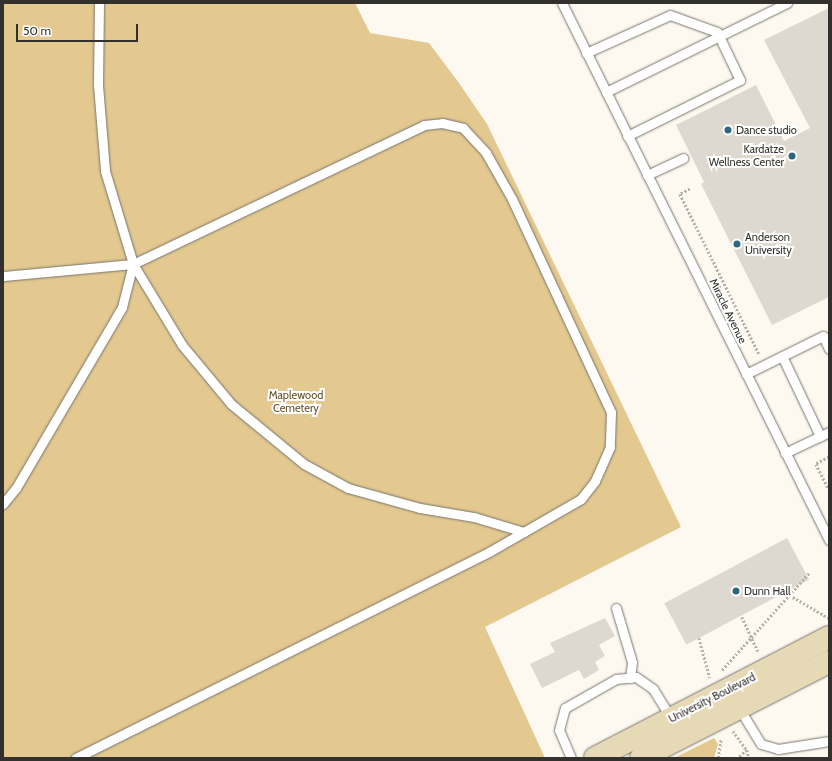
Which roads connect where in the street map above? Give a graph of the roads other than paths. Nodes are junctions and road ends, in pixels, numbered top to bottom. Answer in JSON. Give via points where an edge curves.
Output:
{"nodes":[{"id":1,"x":99,"y":3,"type":"edge"},
{"id":2,"x":562,"y":3,"type":"edge"},
{"id":3,"x":787,"y":3,"type":"edge"},
{"id":4,"x":719,"y":36,"type":"junction"},
{"id":5,"x":586,"y":53,"type":"junction"},
{"id":6,"x":606,"y":92,"type":"junction"},
{"id":7,"x":627,"y":136,"type":"junction"},
{"id":8,"x":683,"y":158,"type":"dead end"},
{"id":9,"x":647,"y":176,"type":"junction"},
{"id":10,"x":133,"y":264,"type":"junction"},
{"id":11,"x":3,"y":276,"type":"edge"},
{"id":12,"x":829,"y":349,"type":"edge"},
{"id":13,"x":782,"y":356,"type":"junction"},
{"id":14,"x":746,"y":374,"type":"junction"},
{"id":15,"x":829,"y":432,"type":"edge"},
{"id":16,"x":820,"y":436,"type":"junction"},
{"id":17,"x":785,"y":453,"type":"junction"},
{"id":18,"x":3,"y":504,"type":"edge"},
{"id":19,"x":524,"y":532,"type":"junction"},
{"id":20,"x":829,"y":540,"type":"edge"},
{"id":21,"x":616,"y":608,"type":"dead end"},
{"id":22,"x":829,"y":637,"type":"edge"},
{"id":23,"x":829,"y":662,"type":"edge"},
{"id":24,"x":630,"y":678,"type":"junction"},
{"id":25,"x":734,"y":718,"type":"junction"},
{"id":26,"x":672,"y":719,"type":"junction"},
{"id":27,"x":829,"y":741,"type":"edge"},
{"id":28,"x":76,"y":758,"type":"edge"},
{"id":29,"x":571,"y":758,"type":"edge"},
{"id":30,"x":595,"y":758,"type":"edge"},
{"id":31,"x":641,"y":758,"type":"edge"}],
"edges":[{"from":1,"to":10,"type":"lane","via":[[98,85],[105,171]]},
{"from":2,"to":5,"type":"lane","name":"Miracle Avenue"},
{"from":3,"to":4,"type":"lane"},
{"from":4,"to":5,"type":"lane","via":[[717,32],[670,15]]},
{"from":4,"to":6,"type":"lane"},
{"from":4,"to":7,"type":"lane","via":[[740,80]]},
{"from":5,"to":6,"type":"lane","name":"Miracle Avenue"},
{"from":6,"to":7,"type":"lane","name":"Miracle Avenue"},
{"from":7,"to":9,"type":"lane","name":"Miracle Avenue"},
{"from":8,"to":9,"type":"lane"},
{"from":9,"to":14,"type":"lane","name":"Miracle Avenue"},
{"from":10,"to":11,"type":"lane"},
{"from":10,"to":18,"type":"lane","via":[[122,307],[16,488]]},
{"from":10,"to":19,"type":"lane","via":[[182,345],[231,404],[304,464],[348,488],[420,508],[474,517]]},
{"from":10,"to":19,"type":"lane","via":[[424,125],[442,123],[463,128],[486,153],[512,199],[612,412],[610,447],[596,481],[581,499]]},
{"from":12,"to":13,"type":"lane","via":[[823,336]]},
{"from":13,"to":14,"type":"lane"},
{"from":13,"to":16,"type":"lane"},
{"from":14,"to":17,"type":"lane","name":"Miracle Avenue"},
{"from":15,"to":16,"type":"lane"},
{"from":16,"to":17,"type":"lane"},
{"from":17,"to":20,"type":"lane","name":"Miracle Avenue"},
{"from":19,"to":28,"type":"lane"},
{"from":21,"to":24,"type":"lane","via":[[632,662]]},
{"from":22,"to":26,"type":"main road","name":"University Boulevard"},
{"from":23,"to":25,"type":"main road","name":"University Boulevard"},
{"from":24,"to":26,"type":"lane","via":[[636,677],[653,689]]},
{"from":24,"to":29,"type":"lane","via":[[605,684],[565,708],[559,730]]},
{"from":25,"to":27,"type":"lane","via":[[761,744],[778,749]]},
{"from":25,"to":31,"type":"main road","name":"University Boulevard"},
{"from":26,"to":30,"type":"main road","name":"University Boulevard"}]}
